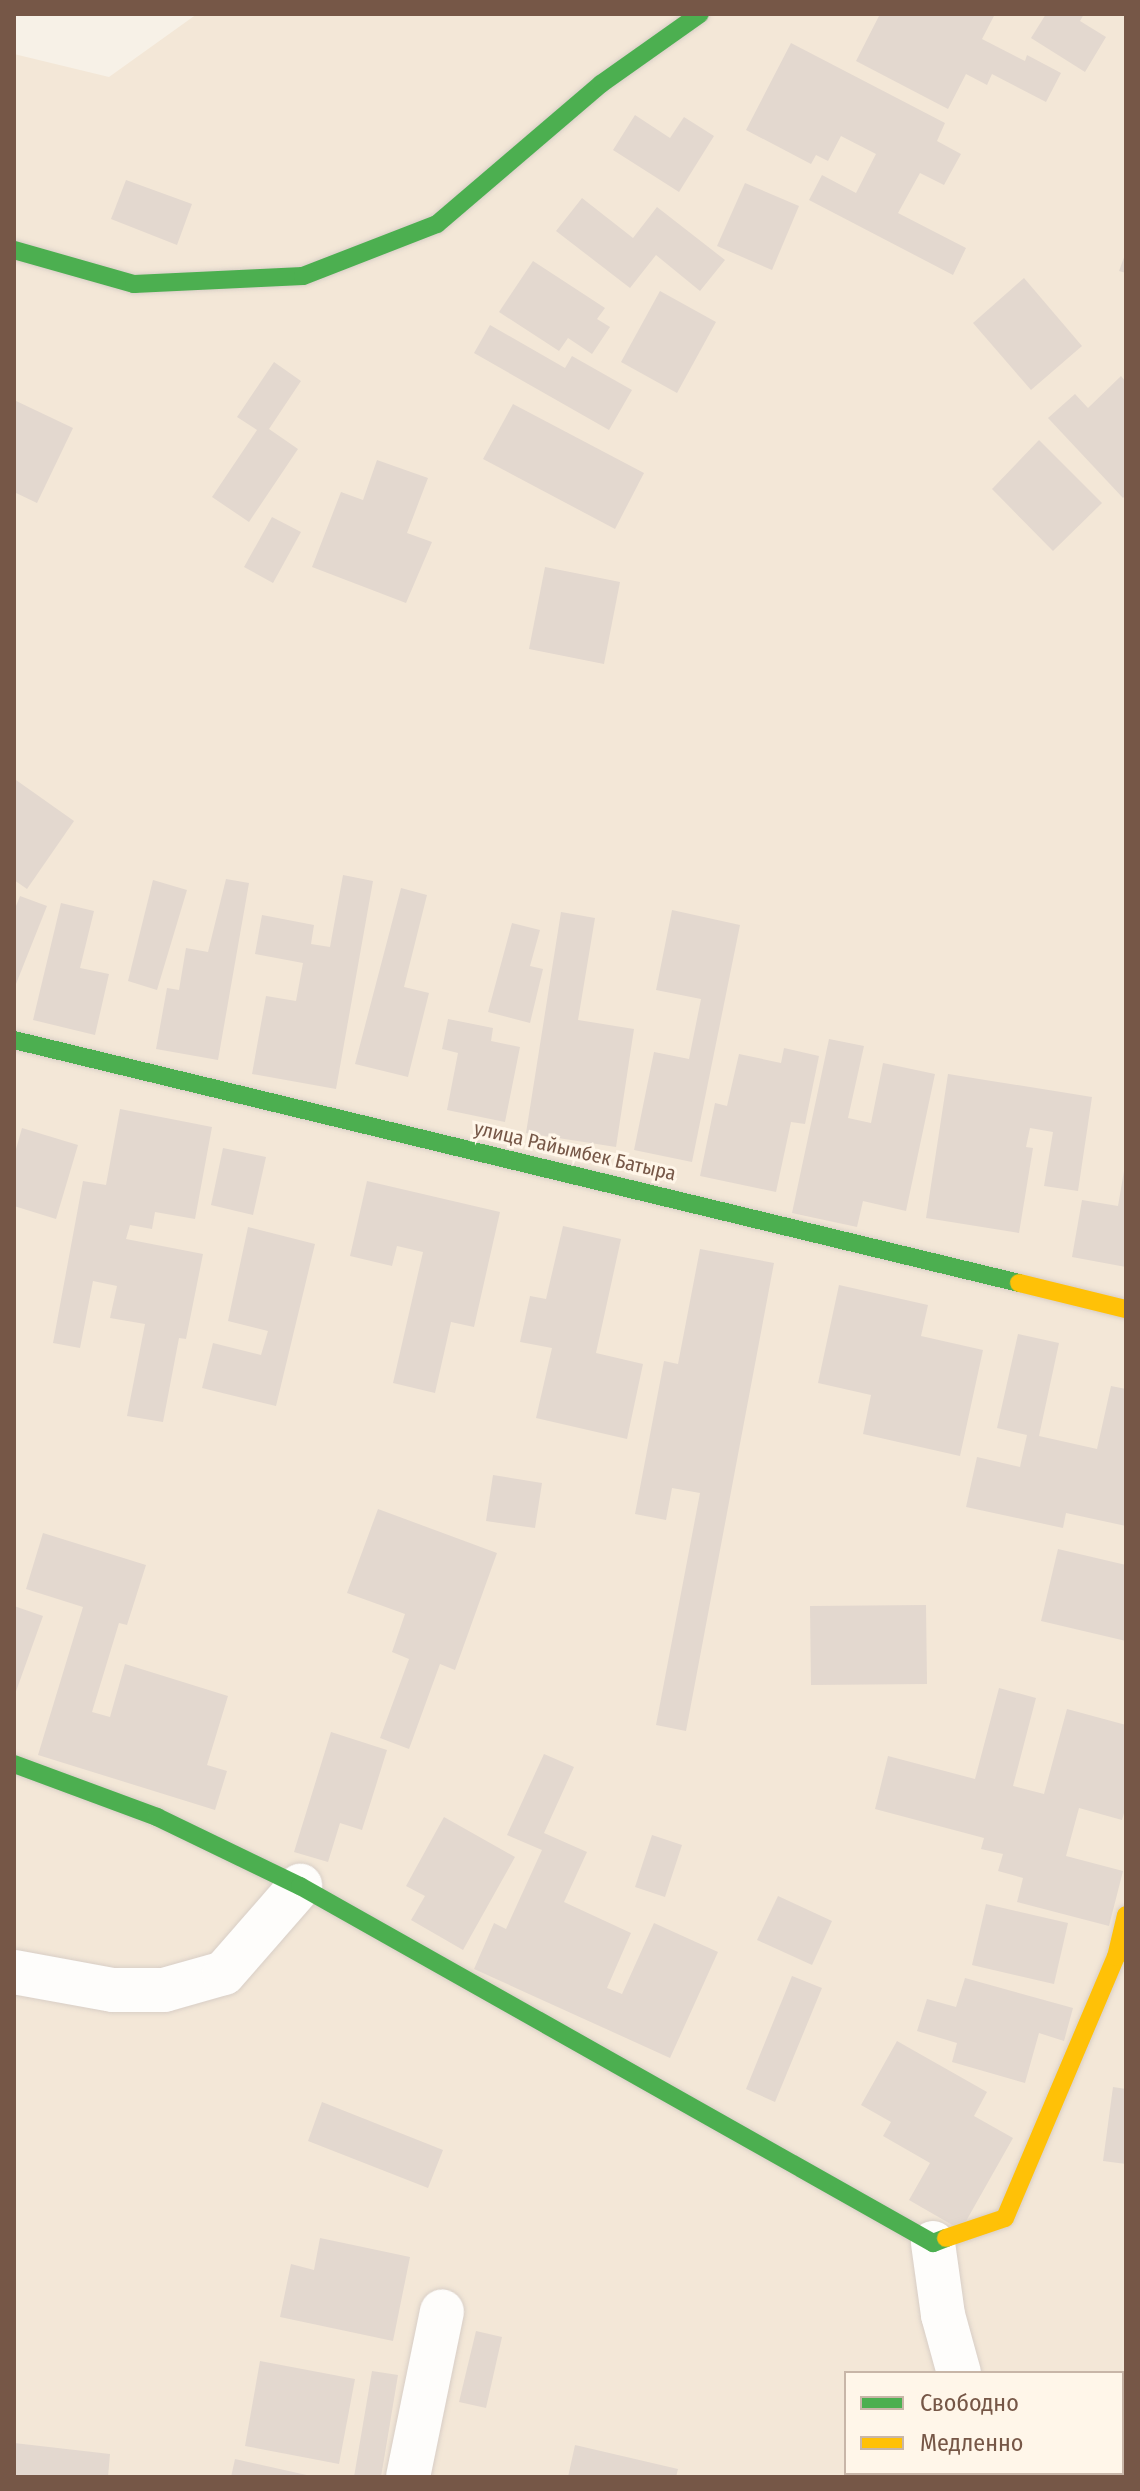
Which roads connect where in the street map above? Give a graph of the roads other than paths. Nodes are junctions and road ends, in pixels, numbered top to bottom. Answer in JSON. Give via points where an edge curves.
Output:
{"nodes":[{"id":1,"x":700,"y":14,"type":"edge"},
{"id":2,"x":14,"y":250,"type":"edge"},
{"id":3,"x":14,"y":1040,"type":"edge"},
{"id":4,"x":1126,"y":1309,"type":"edge"},
{"id":5,"x":14,"y":1764,"type":"edge"},
{"id":6,"x":300,"y":1886,"type":"junction"},
{"id":7,"x":1126,"y":1915,"type":"edge"},
{"id":8,"x":14,"y":1972,"type":"edge"},
{"id":9,"x":933,"y":2243,"type":"junction"},
{"id":10,"x":442,"y":2311,"type":"dead end"},
{"id":11,"x":958,"y":2371,"type":"edge"},
{"id":12,"x":408,"y":2477,"type":"edge"}],
"edges":[{"from":1,"to":2,"type":"street","via":[[601,84],[437,224],[303,276],[134,284]]},
{"from":3,"to":4,"type":"street","name":"улица Райымбек Батыра"},
{"from":5,"to":6,"type":"street","via":[[157,1817]]},
{"from":6,"to":8,"type":"street","via":[[224,1973],[164,1990],[113,1990]]},
{"from":6,"to":9,"type":"street"},
{"from":7,"to":9,"type":"street","via":[[1116,1957],[1005,2218]]},
{"from":9,"to":11,"type":"street","via":[[943,2315]]},
{"from":10,"to":12,"type":"street"}]}
